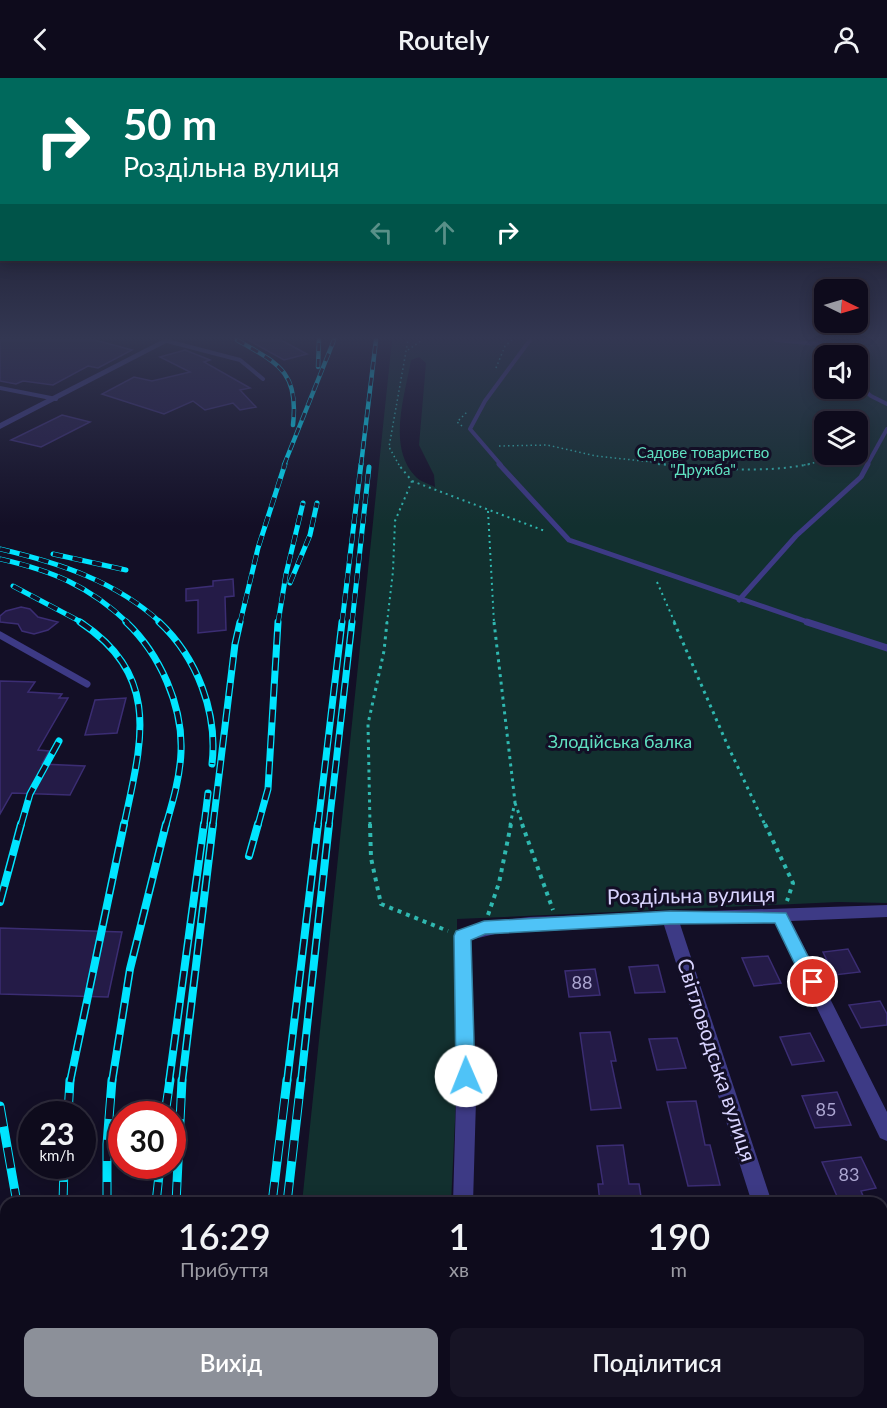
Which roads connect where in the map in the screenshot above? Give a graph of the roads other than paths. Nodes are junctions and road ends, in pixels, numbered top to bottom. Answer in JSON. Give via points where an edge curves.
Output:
{"nodes":[{"id":1,"x":50,"y":402,"type":"edge"},
{"id":2,"x":484,"y":402,"type":"edge"},
{"id":3,"x":0,"y":426,"type":"edge"},
{"id":4,"x":887,"y":429,"type":"edge"},
{"id":5,"x":739,"y":600,"type":"junction"},
{"id":6,"x":0,"y":635,"type":"edge"},
{"id":7,"x":887,"y":648,"type":"edge"},
{"id":8,"x":87,"y":684,"type":"dead end"},
{"id":9,"x":887,"y":911,"type":"edge"},
{"id":10,"x":670,"y":917,"type":"junction"},
{"id":11,"x":781,"y":917,"type":"junction"},
{"id":12,"x":887,"y":1132,"type":"edge"},
{"id":13,"x":463,"y":1197,"type":"edge"},
{"id":14,"x":760,"y":1197,"type":"edge"}],
"edges":[{"from":1,"to":3,"type":"street"},
{"from":2,"to":5,"type":"lane","via":[[470,429],[569,540]]},
{"from":4,"to":5,"type":"lane","via":[[861,477],[796,536]]},
{"from":5,"to":7,"type":"lane"},
{"from":6,"to":8,"type":"lane"},
{"from":9,"to":11,"type":"street","name":"Роздільна вулиця"},
{"from":10,"to":11,"type":"street","name":"Роздільна вулиця"},
{"from":10,"to":13,"type":"street","name":"Роздільна вулиця","via":[[484,928],[462,936],[466,1100]]},
{"from":10,"to":14,"type":"street","name":"Світловодська вулиця"},
{"from":11,"to":12,"type":"street"}]}
